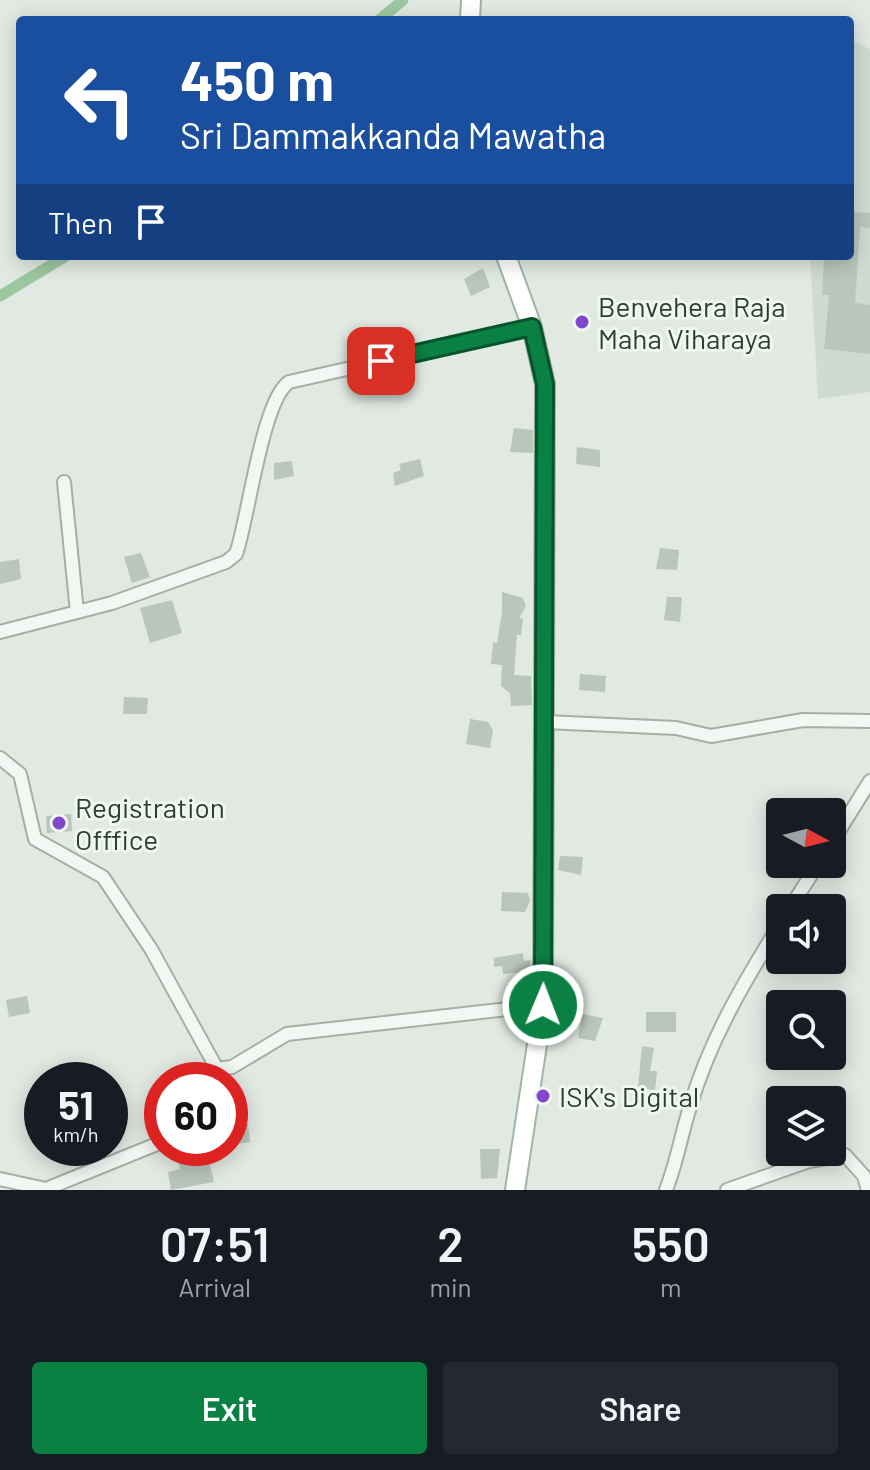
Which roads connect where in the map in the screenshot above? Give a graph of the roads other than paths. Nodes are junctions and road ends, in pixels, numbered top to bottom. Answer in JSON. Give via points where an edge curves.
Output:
{"nodes":[{"id":1,"x":507,"y":260,"type":"edge"},
{"id":2,"x":532,"y":327,"type":"junction"},
{"id":3,"x":64,"y":482,"type":"dead end"},
{"id":4,"x":77,"y":612,"type":"junction"},
{"id":5,"x":0,"y":632,"type":"edge"},
{"id":6,"x":870,"y":721,"type":"edge"},
{"id":7,"x":545,"y":722,"type":"junction"},
{"id":8,"x":0,"y":758,"type":"edge"},
{"id":9,"x":870,"y":781,"type":"edge"},
{"id":10,"x":846,"y":820,"type":"edge"},
{"id":11,"x":766,"y":947,"type":"edge"},
{"id":12,"x":543,"y":1005,"type":"junction"},
{"id":13,"x":210,"y":1062,"type":"edge"},
{"id":14,"x":240,"y":1062,"type":"edge"},
{"id":15,"x":144,"y":1149,"type":"edge"},
{"id":16,"x":0,"y":1179,"type":"edge"},
{"id":17,"x":45,"y":1190,"type":"edge"},
{"id":18,"x":515,"y":1190,"type":"edge"},
{"id":19,"x":666,"y":1190,"type":"edge"},
{"id":20,"x":727,"y":1190,"type":"edge"},
{"id":21,"x":868,"y":1190,"type":"edge"}],
"edges":[{"from":1,"to":2,"type":"main road"},
{"from":2,"to":4,"type":"street","via":[[289,382],[278,392],[255,465],[236,554],[226,562]]},
{"from":2,"to":7,"type":"main road","via":[[545,384]]},
{"from":3,"to":4,"type":"street"},
{"from":4,"to":5,"type":"street"},
{"from":6,"to":7,"type":"street","via":[[803,720],[711,736],[676,728]]},
{"from":7,"to":12,"type":"main road"},
{"from":8,"to":13,"type":"street","via":[[20,774],[35,839],[103,877],[151,949]]},
{"from":9,"to":10,"type":"street"},
{"from":11,"to":19,"type":"street","via":[[734,998],[690,1106]]},
{"from":12,"to":14,"type":"street","via":[[287,1034]]},
{"from":12,"to":18,"type":"main road"},
{"from":15,"to":17,"type":"street"},
{"from":16,"to":17,"type":"street"},
{"from":20,"to":21,"type":"street","via":[[809,1161],[845,1155],[864,1176]]}]}
